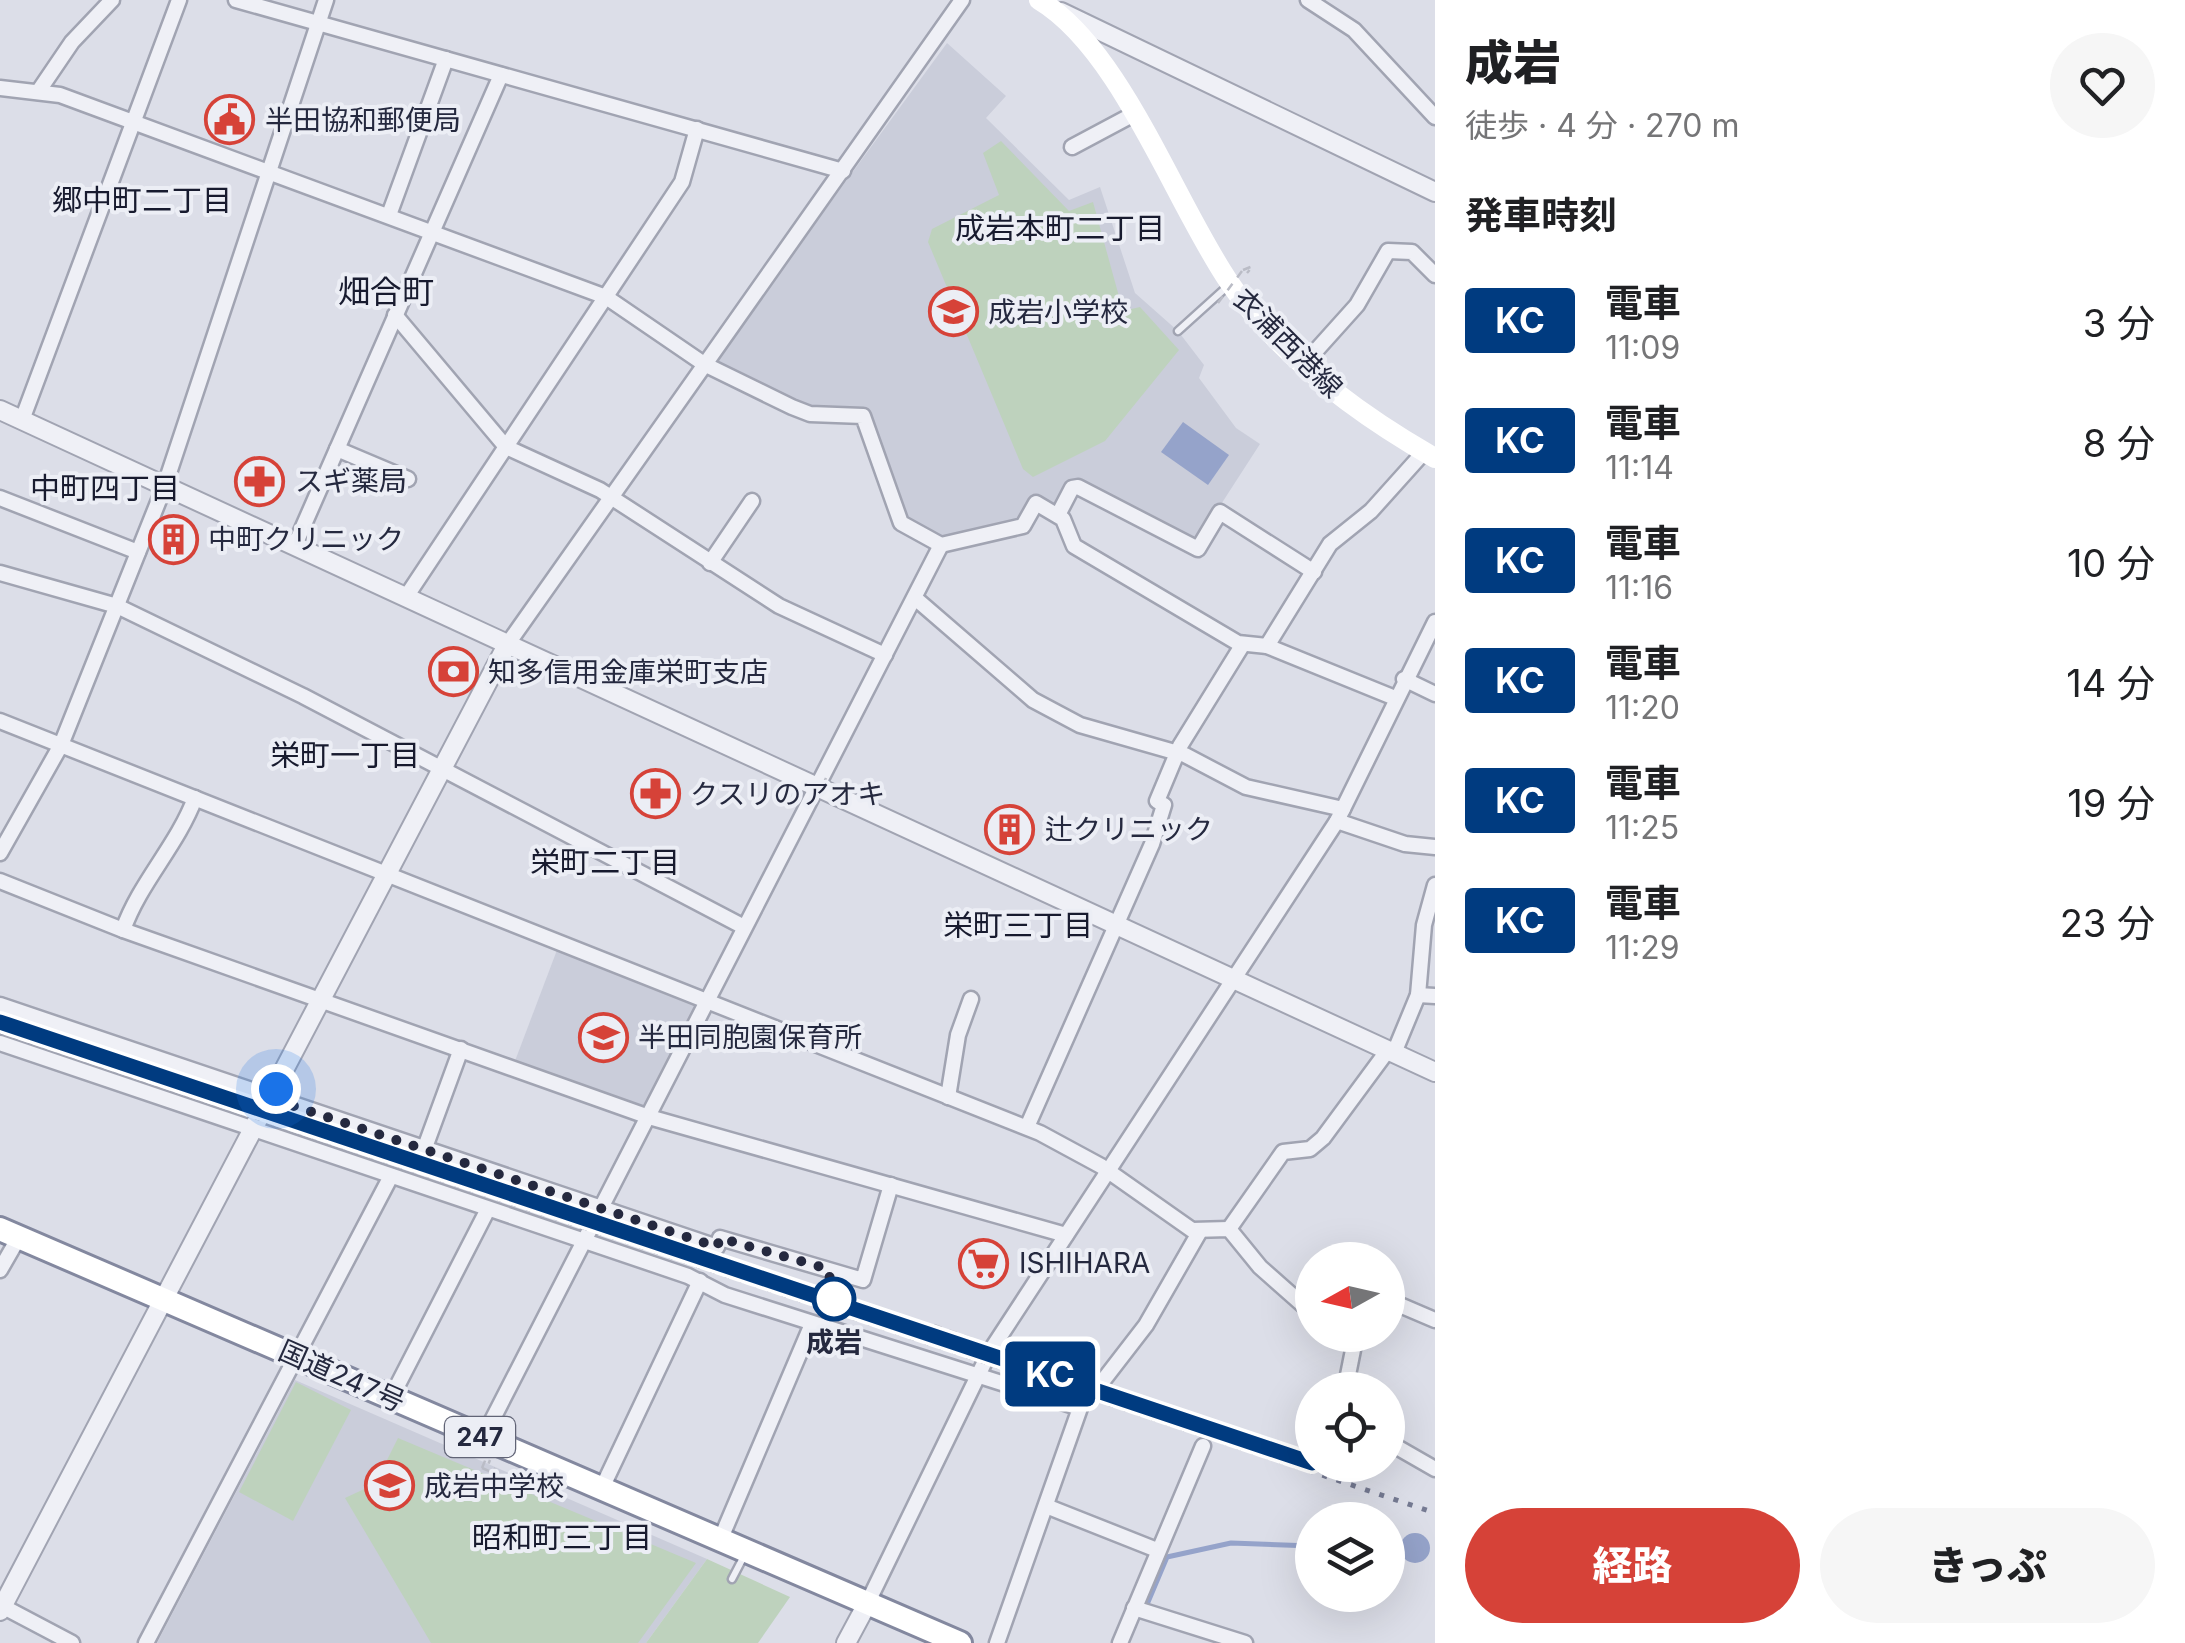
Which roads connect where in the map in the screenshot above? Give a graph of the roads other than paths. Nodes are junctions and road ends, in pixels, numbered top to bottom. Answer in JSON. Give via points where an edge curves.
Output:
{"nodes":[{"id":1,"x":112,"y":0,"type":"edge"},
{"id":2,"x":179,"y":0,"type":"edge"},
{"id":3,"x":236,"y":0,"type":"edge"},
{"id":4,"x":326,"y":0,"type":"edge"},
{"id":5,"x":962,"y":0,"type":"edge"},
{"id":6,"x":1308,"y":0,"type":"edge"},
{"id":7,"x":1045,"y":4,"type":"edge"},
{"id":8,"x":319,"y":22,"type":"junction"},
{"id":9,"x":1119,"y":41,"type":"junction"},
{"id":10,"x":446,"y":59,"type":"junction"},
{"id":11,"x":1102,"y":63,"type":"junction"},
{"id":12,"x":501,"y":75,"type":"junction"},
{"id":13,"x":0,"y":88,"type":"edge"},
{"id":14,"x":38,"y":92,"type":"junction"},
{"id":15,"x":1132,"y":115,"type":"junction"},
{"id":16,"x":1435,"y":117,"type":"edge"},
{"id":17,"x":134,"y":122,"type":"junction"},
{"id":18,"x":697,"y":128,"type":"junction"},
{"id":19,"x":1072,"y":147,"type":"dead end"},
{"id":20,"x":268,"y":173,"type":"junction"},
{"id":21,"x":846,"y":174,"type":"junction"},
{"id":22,"x":1435,"y":192,"type":"edge"},
{"id":23,"x":389,"y":215,"type":"junction"},
{"id":24,"x":432,"y":231,"type":"junction"},
{"id":25,"x":1435,"y":275,"type":"edge"},
{"id":26,"x":1238,"y":278,"type":"junction"},
{"id":27,"x":606,"y":296,"type":"junction"},
{"id":28,"x":395,"y":315,"type":"junction"},
{"id":29,"x":1178,"y":331,"type":"dead end"},
{"id":30,"x":704,"y":364,"type":"junction"},
{"id":31,"x":1304,"y":364,"type":"junction"},
{"id":32,"x":0,"y":410,"type":"edge"},
{"id":33,"x":22,"y":420,"type":"junction"},
{"id":34,"x":506,"y":447,"type":"junction"},
{"id":35,"x":337,"y":449,"type":"junction"},
{"id":36,"x":1429,"y":455,"type":"edge"},
{"id":37,"x":408,"y":479,"type":"dead end"},
{"id":38,"x":165,"y":485,"type":"junction"},
{"id":39,"x":609,"y":497,"type":"junction"},
{"id":40,"x":0,"y":498,"type":"edge"},
{"id":41,"x":752,"y":500,"type":"dead end"},
{"id":42,"x":1058,"y":515,"type":"junction"},
{"id":43,"x":295,"y":544,"type":"junction"},
{"id":44,"x":941,"y":545,"type":"junction"},
{"id":45,"x":138,"y":552,"type":"junction"},
{"id":46,"x":710,"y":563,"type":"junction"},
{"id":47,"x":1314,"y":572,"type":"junction"},
{"id":48,"x":0,"y":573,"type":"edge"},
{"id":49,"x":406,"y":597,"type":"junction"},
{"id":50,"x":915,"y":598,"type":"junction"},
{"id":51,"x":117,"y":606,"type":"junction"},
{"id":52,"x":1435,"y":622,"type":"edge"},
{"id":53,"x":1243,"y":644,"type":"junction"},
{"id":54,"x":508,"y":645,"type":"junction"},
{"id":55,"x":1267,"y":646,"type":"junction"},
{"id":56,"x":886,"y":655,"type":"junction"},
{"id":57,"x":1404,"y":679,"type":"junction"},
{"id":58,"x":1435,"y":694,"type":"edge"},
{"id":59,"x":1395,"y":698,"type":"junction"},
{"id":60,"x":0,"y":721,"type":"edge"},
{"id":61,"x":61,"y":745,"type":"junction"},
{"id":62,"x":1177,"y":752,"type":"junction"},
{"id":63,"x":444,"y":769,"type":"junction"},
{"id":64,"x":820,"y":788,"type":"junction"},
{"id":65,"x":195,"y":798,"type":"junction"},
{"id":66,"x":1340,"y":815,"type":"junction"},
{"id":67,"x":1435,"y":847,"type":"edge"},
{"id":68,"x":0,"y":854,"type":"edge"},
{"id":69,"x":389,"y":874,"type":"junction"},
{"id":70,"x":0,"y":880,"type":"edge"},
{"id":71,"x":1435,"y":885,"type":"edge"},
{"id":72,"x":1116,"y":924,"type":"junction"},
{"id":73,"x":744,"y":927,"type":"junction"},
{"id":74,"x":123,"y":930,"type":"junction"},
{"id":75,"x":1234,"y":979,"type":"junction"},
{"id":76,"x":1418,"y":995,"type":"junction"},
{"id":77,"x":1435,"y":996,"type":"edge"},
{"id":78,"x":971,"y":999,"type":"dead end"},
{"id":79,"x":322,"y":1000,"type":"junction"},
{"id":80,"x":707,"y":1002,"type":"junction"},
{"id":81,"x":0,"y":1005,"type":"edge"},
{"id":82,"x":0,"y":1043,"type":"edge"},
{"id":83,"x":461,"y":1050,"type":"junction"},
{"id":84,"x":1391,"y":1051,"type":"junction"},
{"id":85,"x":1435,"y":1072,"type":"edge"},
{"id":86,"x":948,"y":1097,"type":"junction"},
{"id":87,"x":270,"y":1098,"type":"junction"},
{"id":88,"x":650,"y":1117,"type":"junction"},
{"id":89,"x":1027,"y":1127,"type":"junction"},
{"id":90,"x":254,"y":1130,"type":"junction"},
{"id":91,"x":424,"y":1150,"type":"junction"},
{"id":92,"x":1110,"y":1173,"type":"junction"},
{"id":93,"x":391,"y":1176,"type":"junction"},
{"id":94,"x":891,"y":1185,"type":"junction"},
{"id":95,"x":488,"y":1208,"type":"junction"},
{"id":96,"x":602,"y":1210,"type":"junction"},
{"id":97,"x":1229,"y":1228,"type":"junction"},
{"id":98,"x":1200,"y":1231,"type":"junction"},
{"id":99,"x":9,"y":1233,"type":"edge"},
{"id":100,"x":1066,"y":1235,"type":"junction"},
{"id":101,"x":586,"y":1242,"type":"junction"},
{"id":102,"x":0,"y":1270,"type":"edge"},
{"id":103,"x":700,"y":1281,"type":"junction"},
{"id":104,"x":1295,"y":1298,"type":"edge"},
{"id":105,"x":165,"y":1300,"type":"junction"},
{"id":106,"x":1405,"y":1307,"type":"edge"},
{"id":107,"x":1435,"y":1320,"type":"edge"},
{"id":108,"x":812,"y":1324,"type":"junction"},
{"id":109,"x":297,"y":1356,"type":"junction"},
{"id":110,"x":976,"y":1378,"type":"junction"},
{"id":111,"x":1102,"y":1382,"type":"dead end"},
{"id":112,"x":391,"y":1398,"type":"junction"},
{"id":113,"x":491,"y":1433,"type":"junction"},
{"id":114,"x":1203,"y":1446,"type":"dead end"},
{"id":115,"x":1405,"y":1452,"type":"edge"},
{"id":116,"x":1435,"y":1469,"type":"edge"},
{"id":117,"x":602,"y":1488,"type":"junction"},
{"id":118,"x":1046,"y":1506,"type":"junction"},
{"id":119,"x":720,"y":1538,"type":"junction"},
{"id":120,"x":747,"y":1550,"type":"junction"},
{"id":121,"x":1158,"y":1550,"type":"junction"},
{"id":122,"x":732,"y":1579,"type":"dead end"},
{"id":123,"x":868,"y":1602,"type":"junction"},
{"id":124,"x":1,"y":1608,"type":"edge"},
{"id":125,"x":1134,"y":1608,"type":"junction"},
{"id":126,"x":72,"y":1643,"type":"edge"},
{"id":127,"x":146,"y":1643,"type":"edge"},
{"id":128,"x":846,"y":1643,"type":"edge"},
{"id":129,"x":960,"y":1643,"type":"edge"},
{"id":130,"x":997,"y":1643,"type":"edge"},
{"id":131,"x":1120,"y":1643,"type":"edge"},
{"id":132,"x":1245,"y":1643,"type":"edge"}],
"edges":[{"from":1,"to":14,"type":"street"},
{"from":2,"to":17,"type":"street"},
{"from":3,"to":8,"type":"street"},
{"from":4,"to":8,"type":"street"},
{"from":5,"to":21,"type":"street"},
{"from":6,"to":16,"type":"street","via":[[1354,30]]},
{"from":7,"to":9,"type":"street"},
{"from":7,"to":11,"type":"main road","name":"衣浦西港線"},
{"from":8,"to":10,"type":"street"},
{"from":8,"to":20,"type":"street"},
{"from":9,"to":11,"type":"street","via":[[1101,50]]},
{"from":9,"to":22,"type":"street"},
{"from":10,"to":12,"type":"street"},
{"from":10,"to":23,"type":"street"},
{"from":11,"to":15,"type":"main road","name":"衣浦西港線"},
{"from":12,"to":18,"type":"street"},
{"from":12,"to":24,"type":"street"},
{"from":13,"to":14,"type":"street"},
{"from":14,"to":17,"type":"street"},
{"from":15,"to":19,"type":"street"},
{"from":15,"to":26,"type":"main road","name":"衣浦西港線"},
{"from":17,"to":20,"type":"street"},
{"from":17,"to":33,"type":"street"},
{"from":18,"to":21,"type":"street"},
{"from":18,"to":27,"type":"street","via":[[682,182]]},
{"from":20,"to":23,"type":"street"},
{"from":20,"to":38,"type":"street"},
{"from":21,"to":30,"type":"street"},
{"from":23,"to":24,"type":"street"},
{"from":24,"to":27,"type":"street"},
{"from":24,"to":28,"type":"street"},
{"from":25,"to":31,"type":"street","via":[[1412,252],[1388,251],[1357,305]]},
{"from":26,"to":29,"type":"lane"},
{"from":26,"to":31,"type":"main road","name":"衣浦西港線"},
{"from":27,"to":30,"type":"street"},
{"from":27,"to":34,"type":"street"},
{"from":28,"to":34,"type":"street"},
{"from":28,"to":35,"type":"street"},
{"from":30,"to":39,"type":"street"},
{"from":30,"to":44,"type":"street","via":[[810,414],[863,416],[902,523]]},
{"from":31,"to":36,"type":"main road","name":"衣浦西港線","via":[[1345,401]]},
{"from":32,"to":33,"type":"street"},
{"from":33,"to":38,"type":"street"},
{"from":34,"to":39,"type":"street"},
{"from":34,"to":49,"type":"street"},
{"from":35,"to":37,"type":"street"},
{"from":35,"to":43,"type":"street"},
{"from":36,"to":47,"type":"street","via":[[1330,544]]},
{"from":38,"to":43,"type":"street"},
{"from":38,"to":45,"type":"street"},
{"from":39,"to":46,"type":"street"},
{"from":39,"to":54,"type":"street"},
{"from":40,"to":45,"type":"street"},
{"from":41,"to":46,"type":"street"},
{"from":42,"to":44,"type":"street","via":[[1036,504],[1023,526]]},
{"from":42,"to":47,"type":"street","via":[[1078,487],[1198,548],[1220,512]]},
{"from":42,"to":53,"type":"street","via":[[1074,546]]},
{"from":43,"to":49,"type":"street"},
{"from":44,"to":50,"type":"street"},
{"from":45,"to":51,"type":"street"},
{"from":46,"to":56,"type":"street","via":[[789,611]]},
{"from":47,"to":55,"type":"street"},
{"from":48,"to":51,"type":"street"},
{"from":49,"to":54,"type":"street"},
{"from":50,"to":56,"type":"street"},
{"from":50,"to":62,"type":"street","via":[[1033,700],[1109,736]]},
{"from":51,"to":61,"type":"street"},
{"from":51,"to":63,"type":"street"},
{"from":52,"to":57,"type":"street"},
{"from":53,"to":55,"type":"street"},
{"from":53,"to":62,"type":"street"},
{"from":54,"to":63,"type":"street"},
{"from":54,"to":64,"type":"street"},
{"from":55,"to":59,"type":"street"},
{"from":56,"to":64,"type":"street"},
{"from":57,"to":58,"type":"street"},
{"from":57,"to":59,"type":"street"},
{"from":59,"to":66,"type":"street"},
{"from":60,"to":61,"type":"street"},
{"from":61,"to":65,"type":"street"},
{"from":61,"to":68,"type":"street"},
{"from":62,"to":66,"type":"street","via":[[1246,787]]},
{"from":62,"to":72,"type":"street","via":[[1157,801],[1164,805],[1152,844]]},
{"from":63,"to":69,"type":"street"},
{"from":63,"to":73,"type":"street"},
{"from":64,"to":72,"type":"street"},
{"from":64,"to":73,"type":"street"},
{"from":65,"to":69,"type":"street"},
{"from":65,"to":74,"type":"street"},
{"from":66,"to":67,"type":"street","via":[[1405,844]]},
{"from":66,"to":75,"type":"street"},
{"from":69,"to":79,"type":"street"},
{"from":69,"to":80,"type":"street"},
{"from":70,"to":74,"type":"street"},
{"from":71,"to":76,"type":"street"},
{"from":72,"to":75,"type":"street"},
{"from":72,"to":89,"type":"street"},
{"from":73,"to":80,"type":"street"},
{"from":74,"to":79,"type":"street"},
{"from":75,"to":84,"type":"street"},
{"from":75,"to":92,"type":"street"},
{"from":76,"to":77,"type":"street"},
{"from":76,"to":84,"type":"street"},
{"from":78,"to":86,"type":"street"},
{"from":79,"to":83,"type":"street"},
{"from":79,"to":87,"type":"street"},
{"from":80,"to":86,"type":"street"},
{"from":80,"to":88,"type":"street"},
{"from":81,"to":87,"type":"street"},
{"from":82,"to":90,"type":"street"},
{"from":83,"to":88,"type":"street"},
{"from":83,"to":91,"type":"street"},
{"from":84,"to":85,"type":"street"},
{"from":84,"to":97,"type":"street","via":[[1323,1138],[1310,1149],[1283,1152]]},
{"from":86,"to":89,"type":"street"},
{"from":87,"to":90,"type":"street"},
{"from":87,"to":91,"type":"street"},
{"from":88,"to":94,"type":"street"},
{"from":88,"to":96,"type":"street"},
{"from":89,"to":92,"type":"street"},
{"from":90,"to":93,"type":"street"},
{"from":90,"to":105,"type":"street"},
{"from":91,"to":96,"type":"street"},
{"from":92,"to":98,"type":"street"},
{"from":92,"to":100,"type":"street"},
{"from":93,"to":95,"type":"street"},
{"from":93,"to":109,"type":"street"},
{"from":94,"to":96,"type":"street","via":[[864,1280],[720,1238],[717,1247]]},
{"from":94,"to":100,"type":"street"},
{"from":95,"to":101,"type":"street"},
{"from":95,"to":112,"type":"street"},
{"from":96,"to":101,"type":"street"},
{"from":97,"to":98,"type":"street"},
{"from":97,"to":104,"type":"street"},
{"from":98,"to":111,"type":"street","via":[[1146,1325]]},
{"from":99,"to":102,"type":"street"},
{"from":99,"to":105,"type":"highway","name":"国道247号","number":"247"},
{"from":100,"to":110,"type":"street"},
{"from":101,"to":103,"type":"street"},
{"from":101,"to":113,"type":"street"},
{"from":103,"to":108,"type":"street"},
{"from":103,"to":117,"type":"street"},
{"from":105,"to":109,"type":"highway","name":"国道247号","number":"247"},
{"from":105,"to":124,"type":"street"},
{"from":106,"to":107,"type":"street"},
{"from":108,"to":110,"type":"street"},
{"from":108,"to":119,"type":"street"},
{"from":109,"to":112,"type":"highway","name":"国道247号","number":"247"},
{"from":109,"to":127,"type":"street"},
{"from":110,"to":118,"type":"street","via":[[1080,1408]]},
{"from":110,"to":123,"type":"street"},
{"from":112,"to":113,"type":"highway","name":"国道247号","number":"247"},
{"from":113,"to":117,"type":"highway","name":"国道247号","number":"247"},
{"from":114,"to":121,"type":"street"},
{"from":115,"to":116,"type":"street"},
{"from":117,"to":119,"type":"highway","name":"国道247号","number":"247"},
{"from":118,"to":121,"type":"street"},
{"from":118,"to":130,"type":"street"},
{"from":119,"to":120,"type":"highway","name":"国道247号","number":"247"},
{"from":120,"to":122,"type":"lane"},
{"from":120,"to":123,"type":"highway","name":"国道247号","number":"247"},
{"from":121,"to":125,"type":"street"},
{"from":123,"to":128,"type":"street"},
{"from":123,"to":129,"type":"highway","name":"国道247号","number":"247"},
{"from":124,"to":126,"type":"street"},
{"from":125,"to":131,"type":"street"},
{"from":125,"to":132,"type":"street"}]}
